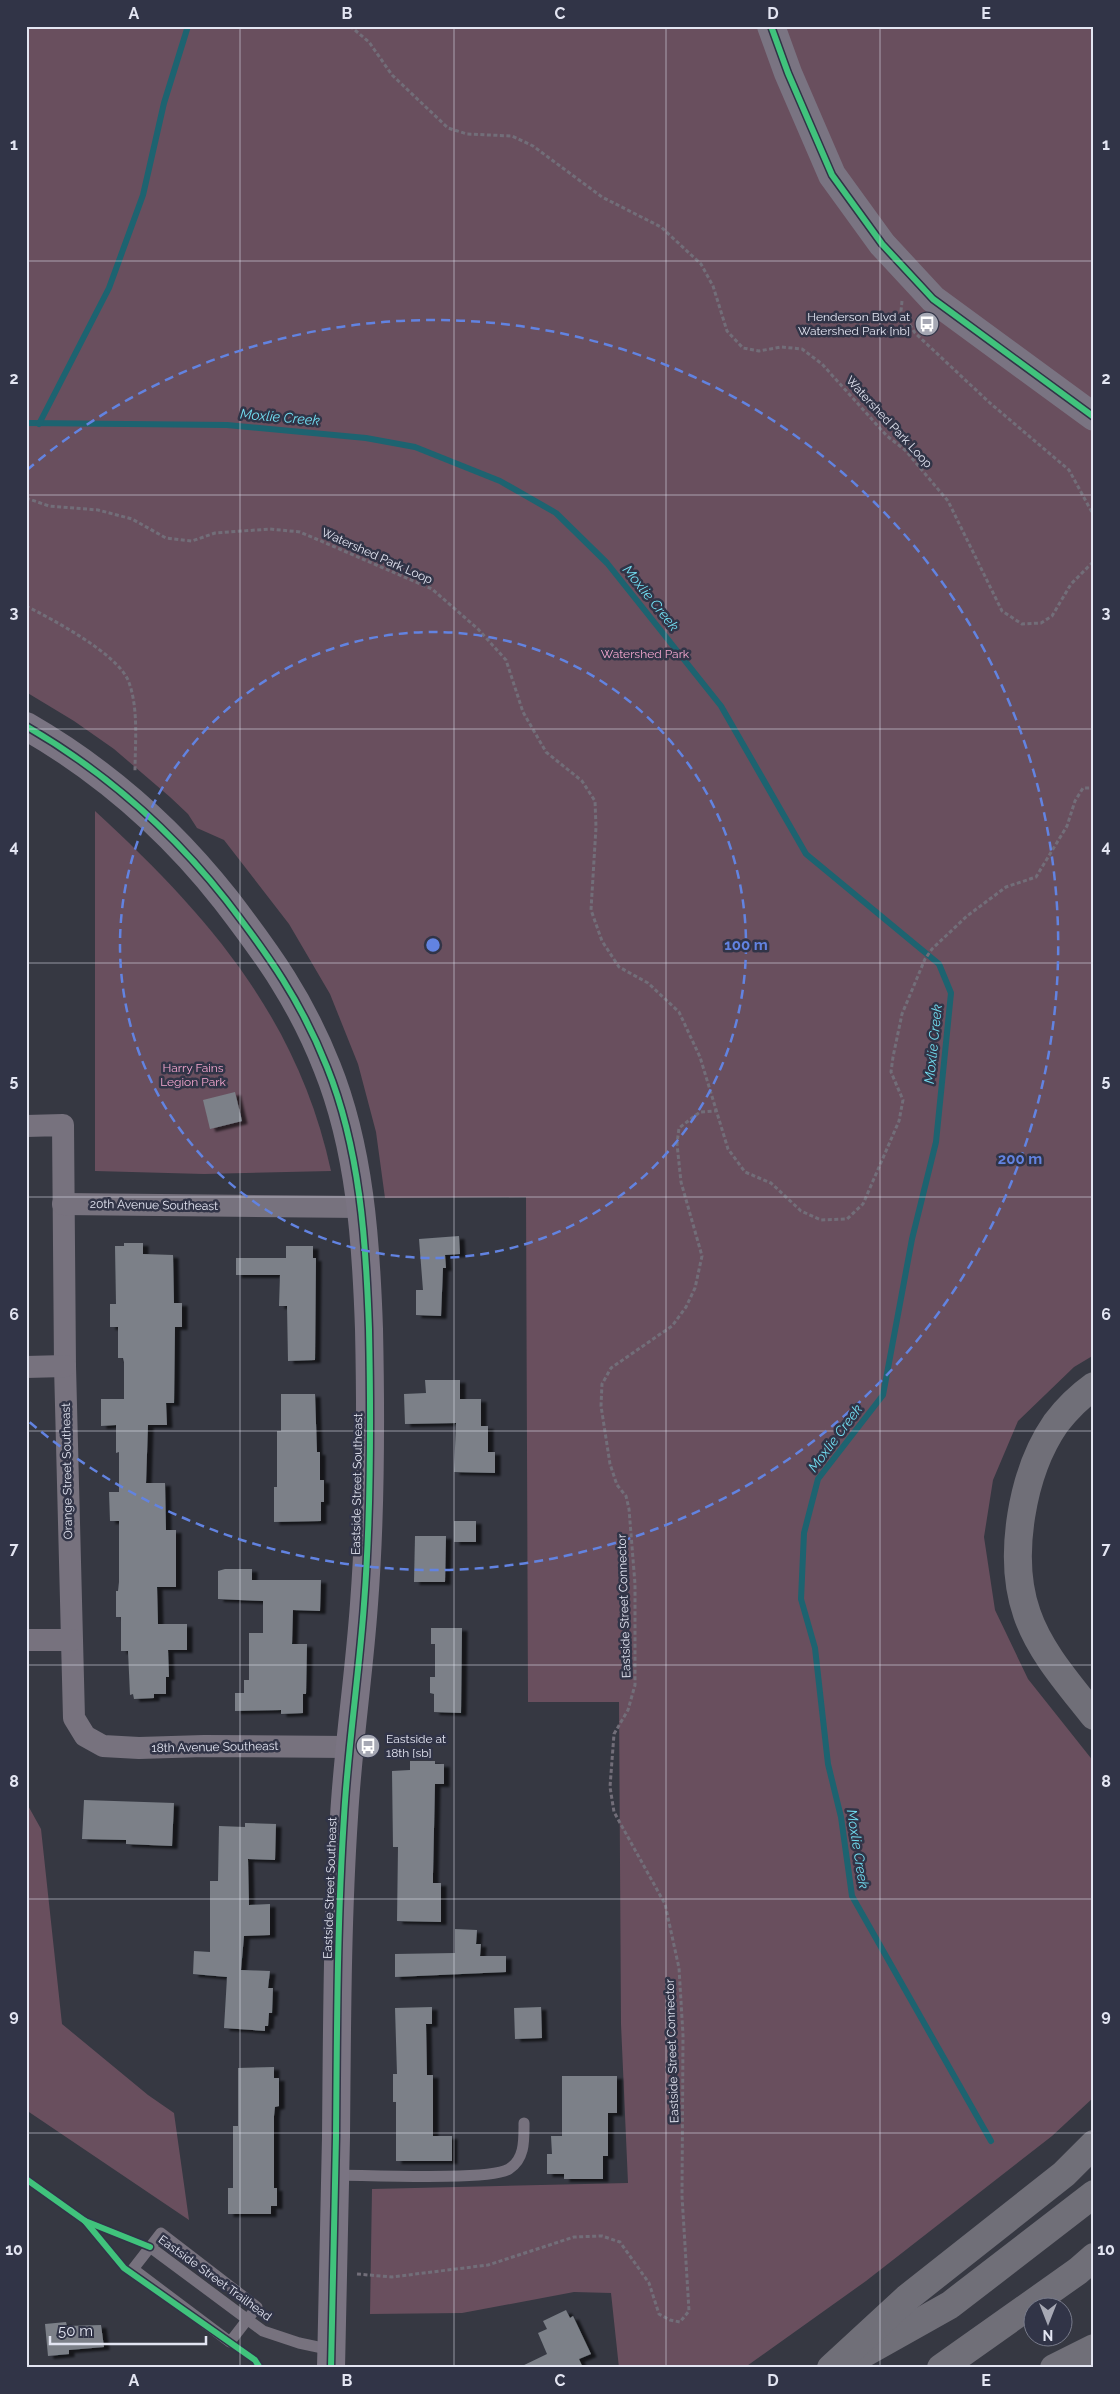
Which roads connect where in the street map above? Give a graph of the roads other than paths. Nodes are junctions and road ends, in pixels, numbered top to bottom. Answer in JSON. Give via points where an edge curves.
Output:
{"nodes":[{"id":1,"x":772,"y":26,"type":"edge"},
{"id":2,"x":1094,"y":416,"type":"edge"},
{"id":3,"x":26,"y":726,"type":"edge"},
{"id":4,"x":26,"y":1126,"type":"edge"},
{"id":5,"x":63,"y":1204,"type":"junction"},
{"id":6,"x":361,"y":1207,"type":"junction"},
{"id":7,"x":65,"y":1366,"type":"junction"},
{"id":8,"x":26,"y":1367,"type":"edge"},
{"id":9,"x":1094,"y":1386,"type":"edge"},
{"id":10,"x":26,"y":1640,"type":"edge"},
{"id":11,"x":71,"y":1640,"type":"junction"},
{"id":12,"x":1094,"y":1716,"type":"edge"},
{"id":13,"x":85,"y":1736,"type":"joint"},
{"id":14,"x":348,"y":1747,"type":"junction"},
{"id":15,"x":524,"y":2124,"type":"dead end"},
{"id":16,"x":1094,"y":2144,"type":"edge"},
{"id":17,"x":335,"y":2175,"type":"junction"},
{"id":18,"x":1094,"y":2194,"type":"edge"},
{"id":19,"x":150,"y":2246,"type":"junction"},
{"id":20,"x":1094,"y":2257,"type":"edge"},
{"id":21,"x":248,"y":2319,"type":"junction"},
{"id":22,"x":1094,"y":2348,"type":"edge"},
{"id":23,"x":332,"y":2359,"type":"edge"},
{"id":24,"x":832,"y":2368,"type":"edge"},
{"id":25,"x":838,"y":2368,"type":"edge"},
{"id":26,"x":941,"y":2368,"type":"edge"},
{"id":27,"x":1054,"y":2368,"type":"edge"}],
"edges":[{"from":1,"to":2,"type":"street","via":[[788,73],[832,175],[882,244],[933,299]]},
{"from":3,"to":6,"type":"street","name":"Eastside Street Southeast","via":[[126,794],[175,841],[271,958],[302,1011],[328,1070],[348,1137]]},
{"from":4,"to":5,"type":"street","via":[[63,1125]]},
{"from":5,"to":6,"type":"street","name":"20th Avenue Southeast"},
{"from":5,"to":7,"type":"street","name":"Orange Street Southeast"},
{"from":6,"to":14,"type":"street","name":"Eastside Street Southeast","via":[[367,1282],[369,1470],[364,1605]]},
{"from":7,"to":8,"type":"street"},
{"from":7,"to":11,"type":"street","name":"Orange Street Southeast"},
{"from":9,"to":12,"type":"highway","via":[[1056,1423],[1041,1450],[1028,1486],[1018,1532],[1018,1575],[1027,1614],[1053,1664]]},
{"from":10,"to":11,"type":"street"},
{"from":11,"to":13,"type":"street","name":"Orange Street Southeast","via":[[74,1718]]},
{"from":13,"to":14,"type":"street","name":"18th Avenue Southeast","via":[[103,1746],[139,1748]]},
{"from":14,"to":17,"type":"street","name":"Eastside Street Southeast","via":[[339,1894]]},
{"from":15,"to":17,"type":"lane","via":[[524,2146],[518,2161],[502,2172],[455,2176]]},
{"from":16,"to":24,"type":"highway","via":[[1064,2174],[907,2298]]},
{"from":17,"to":23,"type":"street","name":"Eastside Street Southeast"},
{"from":18,"to":25,"type":"highway","via":[[950,2305]]},
{"from":19,"to":21,"type":"lane","name":"Eastside Street Trailhead"},
{"from":19,"to":21,"type":"lane","via":[[160,2233],[257,2307]]},
{"from":19,"to":21,"type":"lane","via":[[133,2269],[230,2342]]},
{"from":20,"to":26,"type":"highway"},
{"from":21,"to":23,"type":"lane","name":"Eastside Street Trailhead","via":[[263,2331]]},
{"from":22,"to":27,"type":"highway"}]}
